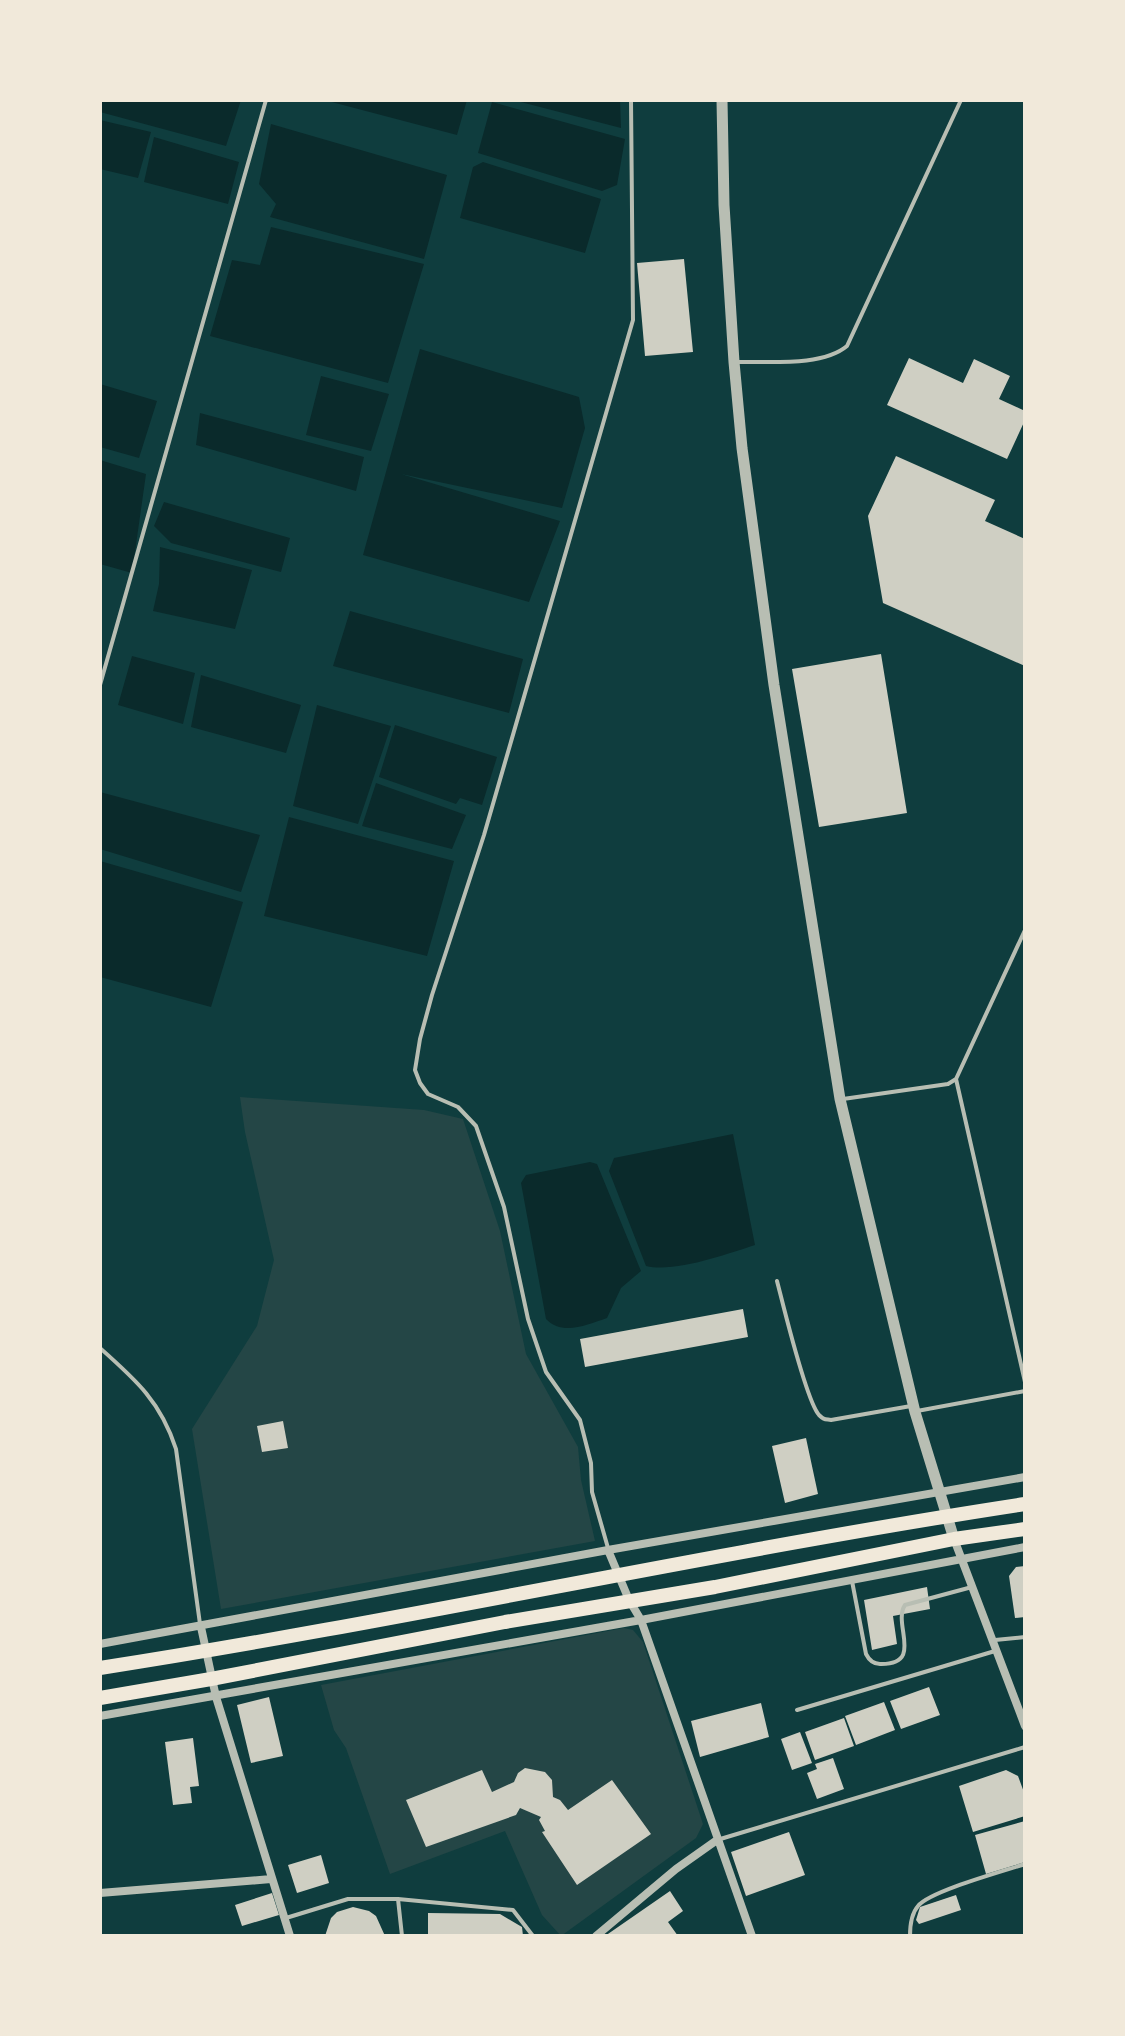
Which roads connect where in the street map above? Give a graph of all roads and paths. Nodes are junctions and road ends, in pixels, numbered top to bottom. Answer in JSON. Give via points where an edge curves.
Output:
{"nodes":[{"id":1,"x":266,"y":100,"type":"edge"},
{"id":2,"x":631,"y":100,"type":"edge"},
{"id":3,"x":722,"y":100,"type":"edge"},
{"id":4,"x":961,"y":100,"type":"edge"},
{"id":5,"x":734,"y":362,"type":"junction"},
{"id":6,"x":100,"y":685,"type":"edge"},
{"id":7,"x":1025,"y":930,"type":"edge"},
{"id":8,"x":956,"y":1079,"type":"junction"},
{"id":9,"x":840,"y":1099,"type":"junction"},
{"id":10,"x":777,"y":1281,"type":"dead end"},
{"id":11,"x":100,"y":1348,"type":"edge"},
{"id":12,"x":1025,"y":1382,"type":"edge"},
{"id":13,"x":1025,"y":1391,"type":"edge"},
{"id":14,"x":914,"y":1409,"type":"junction"},
{"id":15,"x":1025,"y":1477,"type":"edge"},
{"id":16,"x":940,"y":1491,"type":"junction"},
{"id":17,"x":1025,"y":1504,"type":"edge"},
{"id":18,"x":947,"y":1516,"type":"junction"},
{"id":19,"x":1025,"y":1529,"type":"edge"},
{"id":20,"x":954,"y":1539,"type":"junction"},
{"id":21,"x":1025,"y":1547,"type":"edge"},
{"id":22,"x":608,"y":1550,"type":"junction"},
{"id":23,"x":961,"y":1560,"type":"junction"},
{"id":24,"x":620,"y":1576,"type":"junction"},
{"id":25,"x":852,"y":1581,"type":"junction"},
{"id":26,"x":972,"y":1587,"type":"junction"},
{"id":27,"x":629,"y":1600,"type":"junction"},
{"id":28,"x":641,"y":1620,"type":"junction"},
{"id":29,"x":201,"y":1627,"type":"junction"},
{"id":30,"x":1025,"y":1637,"type":"edge"},
{"id":31,"x":100,"y":1644,"type":"edge"},
{"id":32,"x":996,"y":1645,"type":"junction"},
{"id":33,"x":205,"y":1652,"type":"junction"},
{"id":34,"x":100,"y":1668,"type":"edge"},
{"id":35,"x":211,"y":1679,"type":"junction"},
{"id":36,"x":216,"y":1697,"type":"junction"},
{"id":37,"x":100,"y":1698,"type":"edge"},
{"id":38,"x":797,"y":1710,"type":"dead end"},
{"id":39,"x":1023,"y":1715,"type":"edge"},
{"id":40,"x":100,"y":1716,"type":"edge"},
{"id":41,"x":1025,"y":1726,"type":"edge"},
{"id":42,"x":1025,"y":1747,"type":"edge"},
{"id":43,"x":717,"y":1840,"type":"junction"},
{"id":44,"x":1025,"y":1864,"type":"edge"},
{"id":45,"x":271,"y":1879,"type":"junction"},
{"id":46,"x":100,"y":1893,"type":"edge"},
{"id":47,"x":398,"y":1899,"type":"junction"},
{"id":48,"x":284,"y":1918,"type":"junction"},
{"id":49,"x":290,"y":1936,"type":"edge"},
{"id":50,"x":402,"y":1936,"type":"edge"},
{"id":51,"x":533,"y":1936,"type":"edge"},
{"id":52,"x":596,"y":1936,"type":"edge"},
{"id":53,"x":752,"y":1936,"type":"edge"},
{"id":54,"x":910,"y":1936,"type":"edge"}],
"edges":[{"from":1,"to":6,"type":"lane"},
{"from":2,"to":22,"type":"lane","via":[[633,320],[489,819],[432,995],[415,1070],[428,1094],[458,1107],[476,1126],[504,1207],[528,1319],[546,1372],[580,1420]]},
{"from":3,"to":5,"type":"street"},
{"from":4,"to":5,"type":"lane","via":[[847,346],[820,359]]},
{"from":5,"to":9,"type":"street","via":[[774,685]]},
{"from":7,"to":8,"type":"lane"},
{"from":8,"to":9,"type":"lane"},
{"from":8,"to":12,"type":"lane"},
{"from":9,"to":14,"type":"street"},
{"from":10,"to":14,"type":"lane","via":[[822,1418]]},
{"from":11,"to":29,"type":"lane","via":[[141,1385],[169,1425]]},
{"from":13,"to":14,"type":"lane"},
{"from":14,"to":16,"type":"street"},
{"from":15,"to":16,"type":"street"},
{"from":16,"to":18,"type":"street"},
{"from":16,"to":22,"type":"street"},
{"from":17,"to":18,"type":"main road"},
{"from":18,"to":20,"type":"street"},
{"from":18,"to":24,"type":"main road"},
{"from":19,"to":20,"type":"main road"},
{"from":20,"to":23,"type":"street"},
{"from":20,"to":27,"type":"main road"},
{"from":21,"to":23,"type":"street"},
{"from":22,"to":24,"type":"street"},
{"from":22,"to":29,"type":"street"},
{"from":23,"to":25,"type":"street"},
{"from":23,"to":26,"type":"street"},
{"from":24,"to":27,"type":"street"},
{"from":24,"to":33,"type":"main road"},
{"from":25,"to":26,"type":"lane","via":[[867,1657],[881,1664],[904,1655],[900,1612],[905,1605]]},
{"from":25,"to":28,"type":"street"},
{"from":26,"to":32,"type":"street"},
{"from":27,"to":28,"type":"street"},
{"from":27,"to":35,"type":"main road"},
{"from":28,"to":36,"type":"street"},
{"from":28,"to":43,"type":"street"},
{"from":29,"to":31,"type":"street"},
{"from":29,"to":33,"type":"street"},
{"from":30,"to":32,"type":"lane"},
{"from":32,"to":38,"type":"lane"},
{"from":32,"to":39,"type":"street"},
{"from":33,"to":34,"type":"main road"},
{"from":33,"to":35,"type":"street"},
{"from":35,"to":36,"type":"street"},
{"from":35,"to":37,"type":"main road"},
{"from":36,"to":40,"type":"street"},
{"from":36,"to":45,"type":"street"},
{"from":39,"to":41,"type":"street"},
{"from":42,"to":43,"type":"lane"},
{"from":43,"to":52,"type":"street"},
{"from":43,"to":53,"type":"street"},
{"from":44,"to":54,"type":"lane","via":[[918,1905]]},
{"from":45,"to":46,"type":"street"},
{"from":45,"to":48,"type":"street"},
{"from":47,"to":48,"type":"lane","via":[[348,1899]]},
{"from":47,"to":50,"type":"lane"},
{"from":47,"to":51,"type":"lane","via":[[513,1910]]},
{"from":48,"to":49,"type":"street"}]}
